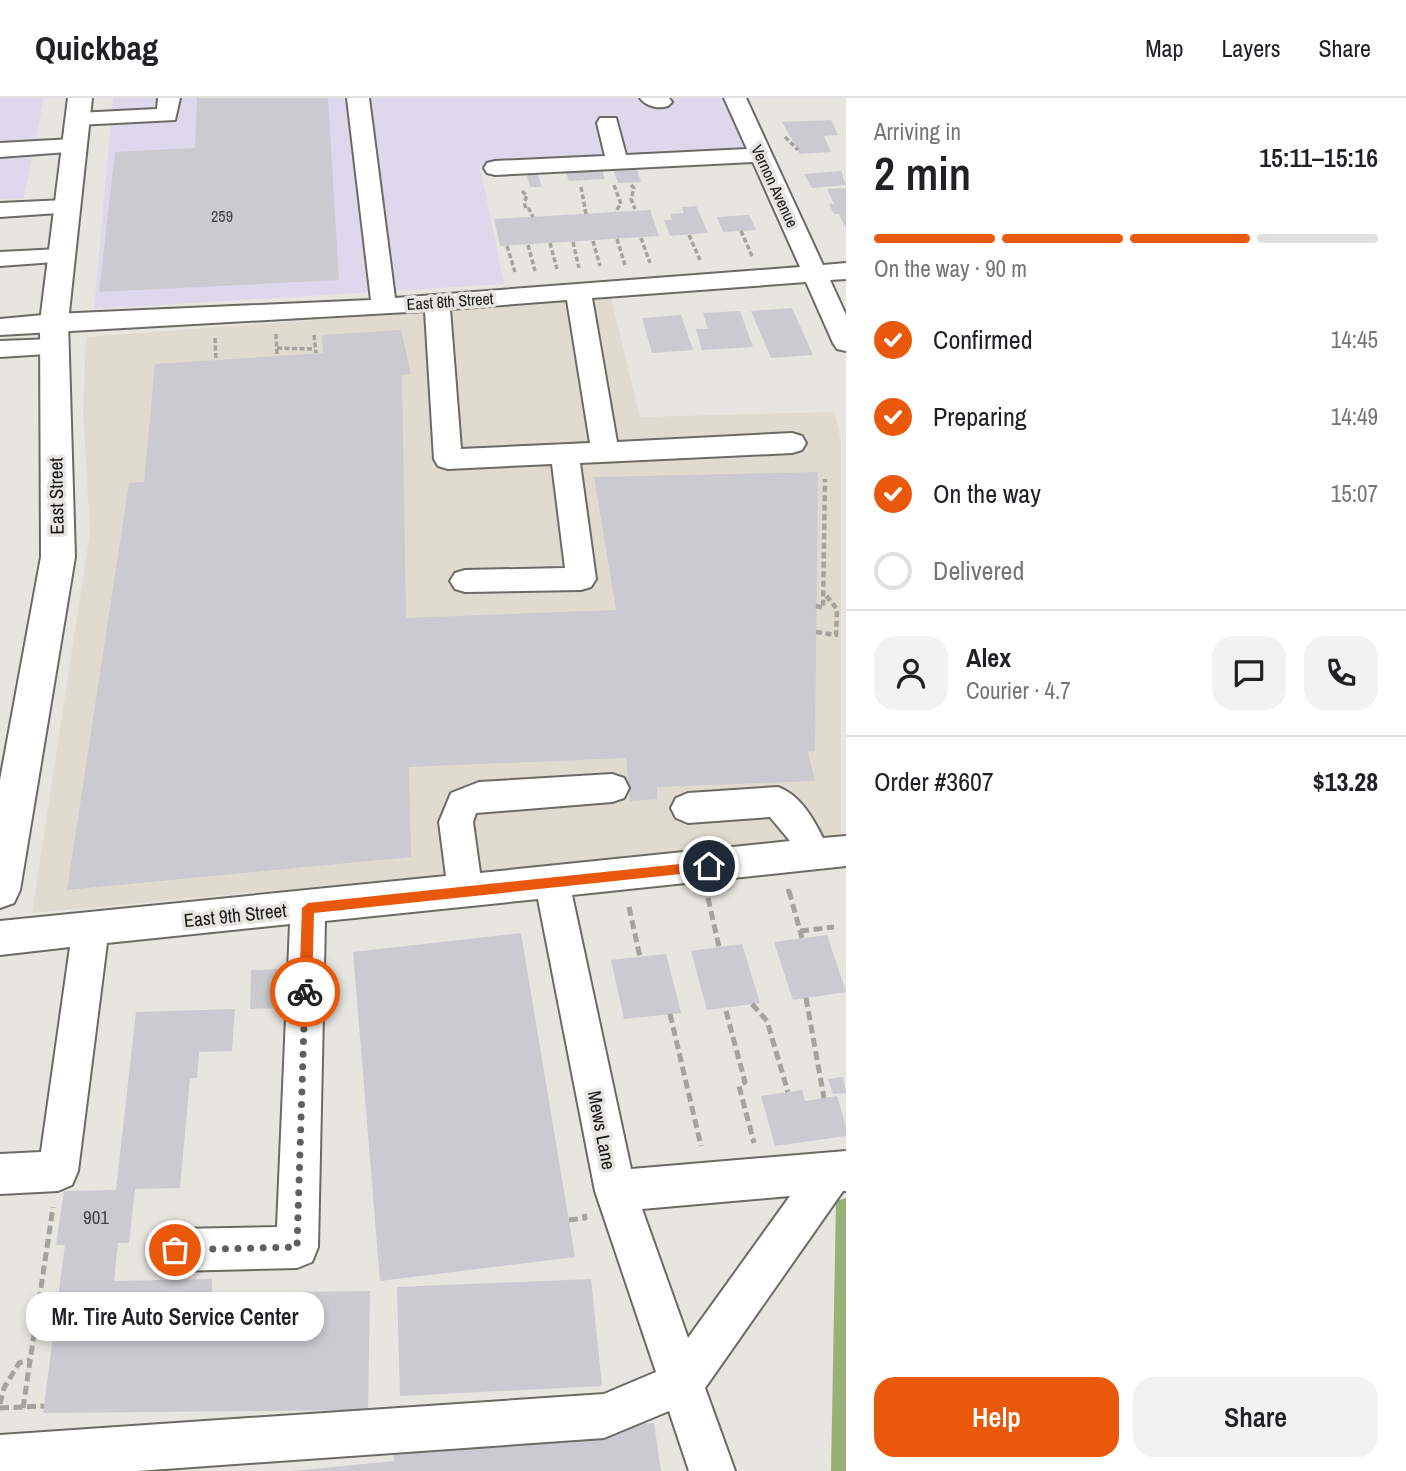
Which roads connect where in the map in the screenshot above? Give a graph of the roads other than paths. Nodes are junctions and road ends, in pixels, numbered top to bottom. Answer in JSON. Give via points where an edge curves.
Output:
{"nodes":[{"id":1,"x":169,"y":98,"type":"edge"},
{"id":2,"x":358,"y":98,"type":"edge"},
{"id":3,"x":735,"y":98,"type":"edge"},
{"id":4,"x":78,"y":108,"type":"edge"},
{"id":5,"x":608,"y":123,"type":"dead end"},
{"id":6,"x":74,"y":146,"type":"junction"},
{"id":7,"x":0,"y":150,"type":"edge"},
{"id":8,"x":760,"y":155,"type":"junction"},
{"id":9,"x":617,"y":162,"type":"junction"},
{"id":10,"x":495,"y":168,"type":"dead end"},
{"id":11,"x":65,"y":207,"type":"junction"},
{"id":12,"x":0,"y":210,"type":"edge"},
{"id":13,"x":60,"y":256,"type":"junction"},
{"id":14,"x":0,"y":259,"type":"edge"},
{"id":15,"x":846,"y":271,"type":"edge"},
{"id":16,"x":816,"y":273,"type":"junction"},
{"id":17,"x":572,"y":279,"type":"junction"},
{"id":18,"x":437,"y":302,"type":"junction"},
{"id":19,"x":384,"y":306,"type":"junction"},
{"id":20,"x":0,"y":327,"type":"edge"},
{"id":21,"x":53,"y":334,"type":"junction"},
{"id":22,"x":846,"y":343,"type":"edge"},
{"id":23,"x":0,"y":349,"type":"edge"},
{"id":24,"x":792,"y":443,"type":"dead end"},
{"id":25,"x":605,"y":452,"type":"junction"},
{"id":26,"x":565,"y":454,"type":"junction"},
{"id":27,"x":465,"y":581,"type":"dead end"},
{"id":28,"x":612,"y":788,"type":"dead end"},
{"id":29,"x":688,"y":808,"type":"dead end"},
{"id":30,"x":829,"y":853,"type":"edge"},
{"id":31,"x":552,"y":883,"type":"junction"},
{"id":32,"x":0,"y":890,"type":"edge"},
{"id":33,"x":465,"y":891,"type":"junction"},
{"id":34,"x":308,"y":908,"type":"junction"},
{"id":35,"x":91,"y":929,"type":"junction"},
{"id":36,"x":0,"y":938,"type":"edge"},
{"id":37,"x":839,"y":1172,"type":"edge"},
{"id":38,"x":0,"y":1174,"type":"edge"},
{"id":39,"x":615,"y":1191,"type":"junction"},
{"id":40,"x":175,"y":1250,"type":"dead end"},
{"id":41,"x":682,"y":1383,"type":"junction"},
{"id":42,"x":1,"y":1462,"type":"edge"},
{"id":43,"x":712,"y":1471,"type":"edge"}],
"edges":[{"from":1,"to":4,"type":"street","via":[[167,115]]},
{"from":2,"to":19,"type":"street"},
{"from":3,"to":8,"type":"street","name":"Vernon Avenue"},
{"from":4,"to":6,"type":"main road","name":"East Street"},
{"from":5,"to":9,"type":"street"},
{"from":6,"to":7,"type":"street"},
{"from":6,"to":11,"type":"main road","name":"East Street"},
{"from":8,"to":9,"type":"street"},
{"from":8,"to":16,"type":"street","name":"Vernon Avenue"},
{"from":9,"to":10,"type":"street"},
{"from":11,"to":12,"type":"street"},
{"from":11,"to":13,"type":"main road","name":"East Street"},
{"from":13,"to":14,"type":"street"},
{"from":13,"to":21,"type":"main road","name":"East Street"},
{"from":15,"to":16,"type":"street","name":"East 8th Street"},
{"from":16,"to":17,"type":"street","name":"East 8th Street"},
{"from":16,"to":22,"type":"street","name":"Vernon Avenue"},
{"from":17,"to":18,"type":"street","name":"East 8th Street"},
{"from":17,"to":25,"type":"street"},
{"from":18,"to":19,"type":"street","name":"East 8th Street"},
{"from":18,"to":26,"type":"street","via":[[449,459]]},
{"from":19,"to":21,"type":"street","name":"East 8th Street"},
{"from":20,"to":21,"type":"street"},
{"from":21,"to":23,"type":"street"},
{"from":21,"to":32,"type":"main road","name":"East Street","via":[[58,557]]},
{"from":24,"to":25,"type":"street"},
{"from":25,"to":26,"type":"street"},
{"from":26,"to":27,"type":"street","via":[[581,579]]},
{"from":28,"to":33,"type":"street","via":[[479,796],[463,803],[456,822]]},
{"from":29,"to":30,"type":"street","via":[[778,802]]},
{"from":30,"to":31,"type":"street","name":"East 9th Street"},
{"from":31,"to":33,"type":"street","name":"East 9th Street"},
{"from":31,"to":39,"type":"street","name":"Mews Lane"},
{"from":33,"to":34,"type":"street","name":"East 9th Street"},
{"from":34,"to":35,"type":"street","name":"East 9th Street"},
{"from":34,"to":40,"type":"street","via":[[297,1247]]},
{"from":35,"to":36,"type":"street","name":"East 9th Street"},
{"from":35,"to":38,"type":"street","via":[[58,1171]]},
{"from":37,"to":39,"type":"street","name":"Mews Lane"},
{"from":37,"to":41,"type":"street"},
{"from":39,"to":41,"type":"street"},
{"from":41,"to":42,"type":"street","via":[[604,1416]]},
{"from":41,"to":43,"type":"street"}]}
